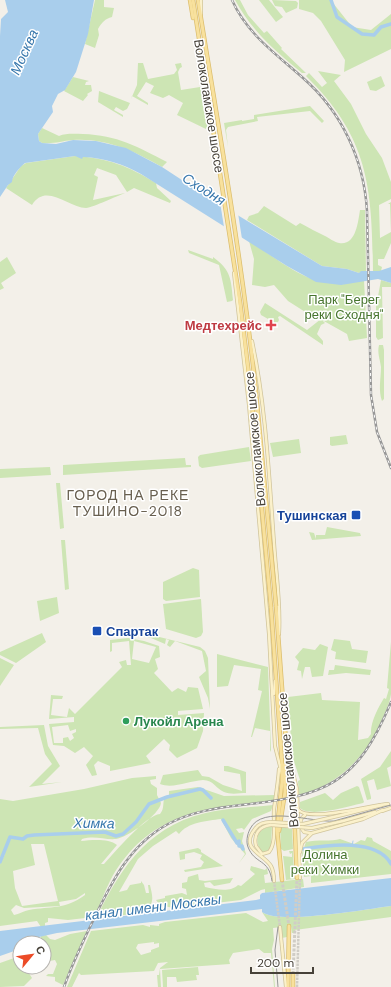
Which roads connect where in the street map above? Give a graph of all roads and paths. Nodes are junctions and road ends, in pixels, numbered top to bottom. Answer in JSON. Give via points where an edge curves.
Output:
{"nodes":[{"id":1,"x":190,"y":0,"type":"edge"},
{"id":2,"x":193,"y":0,"type":"edge"},
{"id":3,"x":199,"y":0,"type":"edge"},
{"id":4,"x":198,"y":35,"type":"junction"},
{"id":5,"x":234,"y":261,"type":"junction"},
{"id":6,"x":251,"y":337,"type":"junction"},
{"id":7,"x":265,"y":432,"type":"junction"},
{"id":8,"x":251,"y":433,"type":"junction"},
{"id":9,"x":279,"y":643,"type":"junction"},
{"id":10,"x":276,"y":672,"type":"junction"},
{"id":11,"x":273,"y":709,"type":"junction"},
{"id":12,"x":282,"y":750,"type":"junction"},
{"id":13,"x":286,"y":750,"type":"junction"},
{"id":14,"x":279,"y":766,"type":"junction"},
{"id":15,"x":282,"y":776,"type":"junction"},
{"id":16,"x":297,"y":804,"type":"junction"},
{"id":17,"x":390,"y":804,"type":"edge"},
{"id":18,"x":391,"y":808,"type":"edge"},
{"id":19,"x":383,"y":810,"type":"junction"},
{"id":20,"x":308,"y":814,"type":"junction"},
{"id":21,"x":271,"y":823,"type":"junction"},
{"id":22,"x":312,"y":833,"type":"junction"},
{"id":23,"x":278,"y":839,"type":"junction"},
{"id":24,"x":299,"y":860,"type":"junction"},
{"id":25,"x":298,"y":878,"type":"joint"},
{"id":26,"x":282,"y":880,"type":"tunnel mouth"},
{"id":27,"x":274,"y":881,"type":"tunnel mouth"},
{"id":28,"x":289,"y":926,"type":"tunnel mouth"},
{"id":29,"x":280,"y":927,"type":"tunnel mouth"},
{"id":30,"x":293,"y":974,"type":"tunnel mouth"},
{"id":31,"x":287,"y":987,"type":"edge"},
{"id":32,"x":293,"y":987,"type":"edge"}],
"edges":[{"from":1,"to":4,"type":"main road"},
{"from":2,"to":4,"type":"main road","name":"Волоколамское шоссе"},
{"from":3,"to":6,"type":"main road","name":"Волоколамское шоссе"},
{"from":4,"to":5,"type":"main road","name":"Волоколамское шоссе"},
{"from":5,"to":8,"type":"main road"},
{"from":5,"to":10,"type":"main road","name":"Волоколамское шоссе","bridge":true,"via":[[251,392]]},
{"from":6,"to":7,"type":"main road"},
{"from":6,"to":9,"type":"main road","name":"Волоколамское шоссе","bridge":true},
{"from":7,"to":8,"type":"main road","via":[[258,438]]},
{"from":7,"to":9,"type":"main road","via":[[279,601]]},
{"from":8,"to":11,"type":"main road"},
{"from":9,"to":13,"type":"main road","name":"Волоколамское шоссе"},
{"from":10,"to":11,"type":"main road"},
{"from":10,"to":12,"type":"main road","name":"Волоколамское шоссе"},
{"from":11,"to":14,"type":"main road"},
{"from":12,"to":15,"type":"main road","name":"Волоколамское шоссе"},
{"from":12,"to":23,"type":"main road","via":[[286,792]]},
{"from":13,"to":16,"type":"main road","via":[[296,782]]},
{"from":13,"to":25,"type":"main road","name":"Волоколамское шоссе","via":[[293,788]]},
{"from":14,"to":15,"type":"main road"},
{"from":14,"to":21,"type":"main road","via":[[273,844],[270,851],[261,853],[256,846],[256,835],[262,827]]},
{"from":15,"to":23,"type":"main road","name":"Волоколамское шоссе","via":[[277,822]]},
{"from":16,"to":20,"type":"main road","via":[[300,812]]},
{"from":16,"to":24,"type":"main road"},
{"from":17,"to":20,"type":"main road","via":[[330,814]]},
{"from":17,"to":21,"type":"main road","bridge":true,"via":[[303,824]]},
{"from":18,"to":19,"type":"main road"},
{"from":19,"to":21,"type":"main road","bridge":true,"via":[[312,828]]},
{"from":19,"to":22,"type":"main road","via":[[363,819]]},
{"from":20,"to":22,"type":"main road","via":[[301,819],[300,826],[304,832]]},
{"from":21,"to":27,"type":"main road","via":[[262,823],[256,828],[250,843],[256,853],[270,865]]},
{"from":22,"to":24,"type":"main road","via":[[302,843]]},
{"from":23,"to":26,"type":"main road","name":"Волоколамское шоссе"},
{"from":24,"to":25,"type":"main road"},
{"from":28,"to":31,"type":"main road"},
{"from":29,"to":31,"type":"main road"},
{"from":30,"to":32,"type":"main road"}]}
